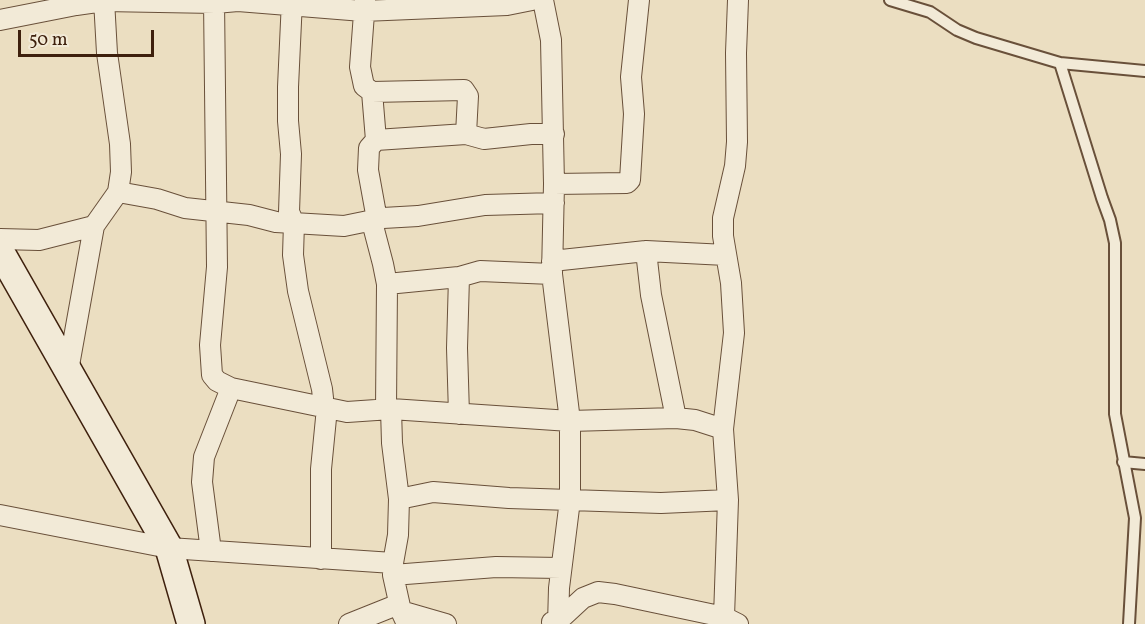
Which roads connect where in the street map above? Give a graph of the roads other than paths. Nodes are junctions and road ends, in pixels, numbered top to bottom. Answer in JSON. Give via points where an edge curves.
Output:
{"nodes":[{"id":1,"x":532,"y":0,"type":"edge"},
{"id":2,"x":543,"y":0,"type":"edge"},
{"id":3,"x":639,"y":0,"type":"edge"},
{"id":4,"x":738,"y":0,"type":"edge"},
{"id":5,"x":890,"y":0,"type":"edge"},
{"id":6,"x":104,"y":1,"type":"edge"},
{"id":7,"x":214,"y":1,"type":"edge"},
{"id":8,"x":292,"y":3,"type":"edge"},
{"id":9,"x":453,"y":4,"type":"edge"},
{"id":10,"x":364,"y":5,"type":"edge"},
{"id":11,"x":0,"y":20,"type":"edge"},
{"id":12,"x":1060,"y":63,"type":"junction"},
{"id":13,"x":1145,"y":71,"type":"edge"},
{"id":14,"x":372,"y":92,"type":"junction"},
{"id":15,"x":466,"y":134,"type":"junction"},
{"id":16,"x":554,"y":134,"type":"junction"},
{"id":17,"x":376,"y":140,"type":"junction"},
{"id":18,"x":118,"y":192,"type":"junction"},
{"id":19,"x":554,"y":194,"type":"junction"},
{"id":20,"x":215,"y":212,"type":"junction"},
{"id":21,"x":372,"y":222,"type":"junction"},
{"id":22,"x":294,"y":224,"type":"junction"},
{"id":23,"x":94,"y":226,"type":"junction"},
{"id":24,"x":1,"y":251,"type":"edge"},
{"id":25,"x":646,"y":251,"type":"junction"},
{"id":26,"x":726,"y":255,"type":"junction"},
{"id":27,"x":552,"y":268,"type":"junction"},
{"id":28,"x":459,"y":277,"type":"junction"},
{"id":29,"x":387,"y":284,"type":"junction"},
{"id":30,"x":68,"y":371,"type":"junction"},
{"id":31,"x":231,"y":388,"type":"junction"},
{"id":32,"x":323,"y":407,"type":"junction"},
{"id":33,"x":388,"y":409,"type":"junction"},
{"id":34,"x":459,"y":414,"type":"junction"},
{"id":35,"x":676,"y":418,"type":"junction"},
{"id":36,"x":570,"y":421,"type":"junction"},
{"id":37,"x":723,"y":429,"type":"junction"},
{"id":38,"x":1123,"y":462,"type":"junction"},
{"id":39,"x":1145,"y":464,"type":"edge"},
{"id":40,"x":399,"y":498,"type":"junction"},
{"id":41,"x":570,"y":500,"type":"junction"},
{"id":42,"x":728,"y":500,"type":"junction"},
{"id":43,"x":0,"y":515,"type":"edge"},
{"id":44,"x":169,"y":548,"type":"junction"},
{"id":45,"x":211,"y":551,"type":"junction"},
{"id":46,"x":321,"y":559,"type":"junction"},
{"id":47,"x":561,"y":568,"type":"junction"},
{"id":48,"x":393,"y":569,"type":"junction"},
{"id":49,"x":402,"y":613,"type":"edge"},
{"id":50,"x":731,"y":621,"type":"edge"},
{"id":51,"x":554,"y":623,"type":"edge"},
{"id":52,"x":191,"y":624,"type":"edge"},
{"id":53,"x":349,"y":624,"type":"edge"},
{"id":54,"x":446,"y":624,"type":"edge"},
{"id":55,"x":1129,"y":624,"type":"edge"}],
"edges":[{"from":1,"to":9,"type":"street","via":[[507,6]]},
{"from":2,"to":16,"type":"street","via":[[552,40]]},
{"from":3,"to":19,"type":"street","via":[[631,77],[634,114],[630,180]]},
{"from":4,"to":26,"type":"street","via":[[737,142],[723,218]]},
{"from":5,"to":12,"type":"lane","via":[[930,12],[976,38]]},
{"from":6,"to":7,"type":"street"},
{"from":6,"to":11,"type":"street"},
{"from":6,"to":18,"type":"street","via":[[122,160]]},
{"from":7,"to":8,"type":"street"},
{"from":7,"to":20,"type":"street"},
{"from":8,"to":10,"type":"street"},
{"from":8,"to":22,"type":"street","via":[[289,212]]},
{"from":9,"to":10,"type":"street"},
{"from":10,"to":14,"type":"street","via":[[361,79]]},
{"from":12,"to":13,"type":"lane"},
{"from":12,"to":38,"type":"lane","via":[[1115,243],[1115,414]]},
{"from":14,"to":15,"type":"street","via":[[464,90],[468,96]]},
{"from":14,"to":17,"type":"street"},
{"from":15,"to":16,"type":"street","via":[[484,139]]},
{"from":15,"to":17,"type":"street"},
{"from":16,"to":19,"type":"street"},
{"from":17,"to":21,"type":"street","via":[[369,148],[368,159],[376,214]]},
{"from":18,"to":20,"type":"street"},
{"from":18,"to":23,"type":"street"},
{"from":19,"to":21,"type":"street"},
{"from":19,"to":27,"type":"street"},
{"from":20,"to":22,"type":"street"},
{"from":20,"to":31,"type":"street","via":[[217,267],[210,345],[212,375]]},
{"from":21,"to":22,"type":"street","via":[[344,226]]},
{"from":21,"to":29,"type":"street"},
{"from":22,"to":32,"type":"street","via":[[292,255]]},
{"from":23,"to":24,"type":"street"},
{"from":23,"to":30,"type":"street"},
{"from":24,"to":30,"type":"street"},
{"from":25,"to":26,"type":"street"},
{"from":25,"to":27,"type":"street"},
{"from":25,"to":35,"type":"street","via":[[651,296]]},
{"from":26,"to":37,"type":"street","via":[[734,333]]},
{"from":27,"to":28,"type":"street","via":[[480,271]]},
{"from":27,"to":36,"type":"street"},
{"from":28,"to":29,"type":"street"},
{"from":28,"to":34,"type":"street"},
{"from":29,"to":33,"type":"street"},
{"from":30,"to":44,"type":"street"},
{"from":31,"to":32,"type":"street"},
{"from":31,"to":45,"type":"street","via":[[204,457],[202,482]]},
{"from":32,"to":33,"type":"street","via":[[347,412]]},
{"from":32,"to":46,"type":"street"},
{"from":33,"to":34,"type":"street"},
{"from":33,"to":40,"type":"street"},
{"from":34,"to":36,"type":"street"},
{"from":35,"to":36,"type":"street"},
{"from":35,"to":37,"type":"street"},
{"from":36,"to":41,"type":"street"},
{"from":37,"to":42,"type":"street"},
{"from":38,"to":39,"type":"lane"},
{"from":38,"to":55,"type":"lane","via":[[1135,518]]},
{"from":40,"to":41,"type":"street","via":[[442,492]]},
{"from":40,"to":48,"type":"street"},
{"from":41,"to":42,"type":"street"},
{"from":41,"to":47,"type":"street"},
{"from":42,"to":50,"type":"street"},
{"from":43,"to":44,"type":"street"},
{"from":44,"to":45,"type":"street"},
{"from":44,"to":52,"type":"street"},
{"from":45,"to":46,"type":"street"},
{"from":46,"to":48,"type":"street"},
{"from":47,"to":48,"type":"street"},
{"from":47,"to":51,"type":"street"},
{"from":48,"to":49,"type":"street"},
{"from":49,"to":53,"type":"street"},
{"from":49,"to":54,"type":"street"},
{"from":50,"to":51,"type":"street","via":[[598,592],[584,598]]}]}
